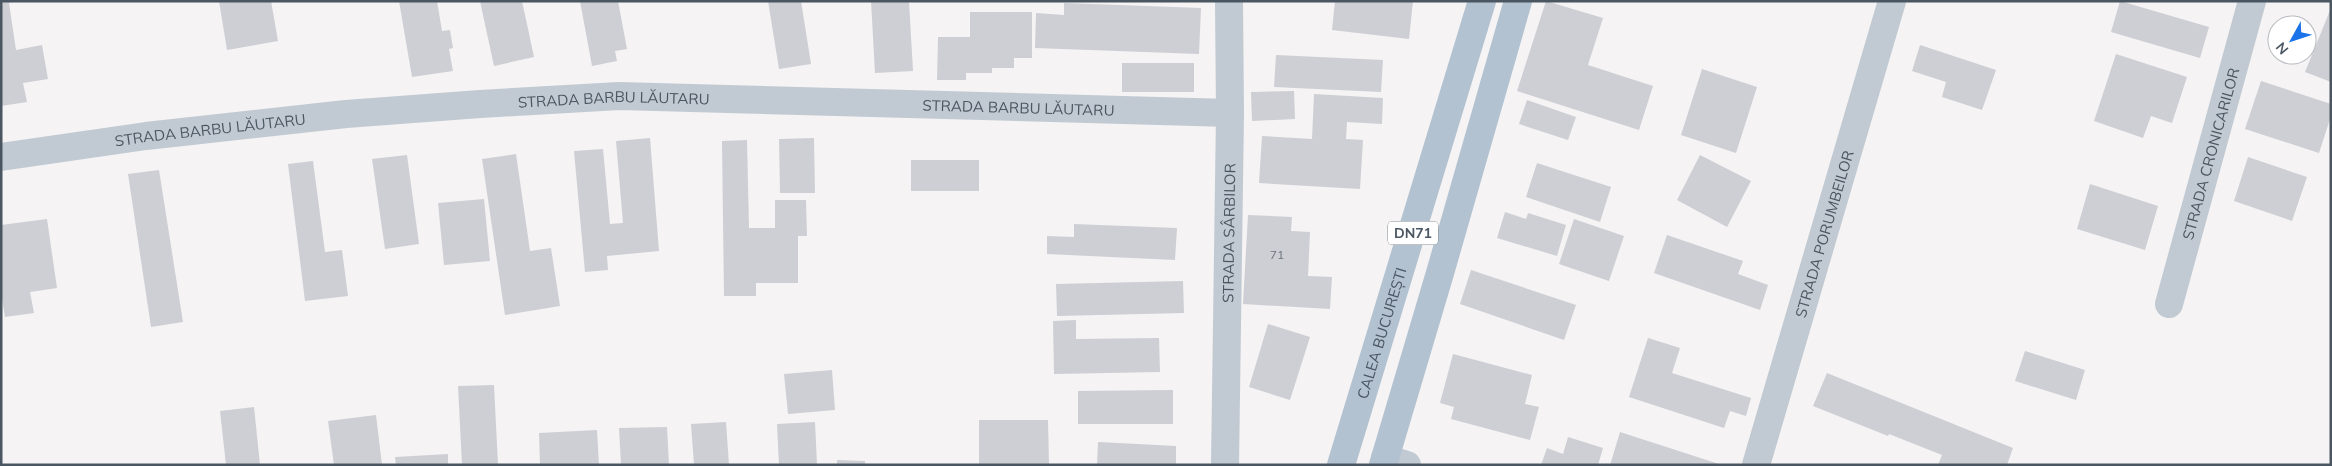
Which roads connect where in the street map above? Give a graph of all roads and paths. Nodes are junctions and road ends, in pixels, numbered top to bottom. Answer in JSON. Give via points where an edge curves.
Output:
{"nodes":[{"id":1,"x":1229,"y":1,"type":"edge"},
{"id":2,"x":1482,"y":1,"type":"edge"},
{"id":3,"x":1518,"y":1,"type":"edge"},
{"id":4,"x":1892,"y":1,"type":"edge"},
{"id":5,"x":2252,"y":1,"type":"edge"},
{"id":6,"x":1230,"y":113,"type":"junction"},
{"id":7,"x":1,"y":157,"type":"edge"},
{"id":8,"x":2169,"y":304,"type":"dead end"},
{"id":9,"x":1391,"y":462,"type":"edge"},
{"id":10,"x":1225,"y":465,"type":"edge"},
{"id":11,"x":1341,"y":465,"type":"edge"},
{"id":12,"x":1756,"y":465,"type":"edge"}],
"edges":[{"from":1,"to":6,"type":"street","name":"STRADA SÂRBILOR"},
{"from":2,"to":11,"type":"main road","name":"CALEA BUCUREȘTI","number":"DN71"},
{"from":3,"to":9,"type":"main road","number":"DN71","via":[[1440,273]]},
{"from":4,"to":12,"type":"street","name":"STRADA PORUMBEILOR"},
{"from":5,"to":8,"type":"street","name":"STRADA CRONICARILOR"},
{"from":6,"to":7,"type":"street","name":"STRADA BARBU LĂUTARU","via":[[620,96],[346,114],[146,136]]},
{"from":6,"to":10,"type":"street","name":"STRADA SÂRBILOR"}]}
